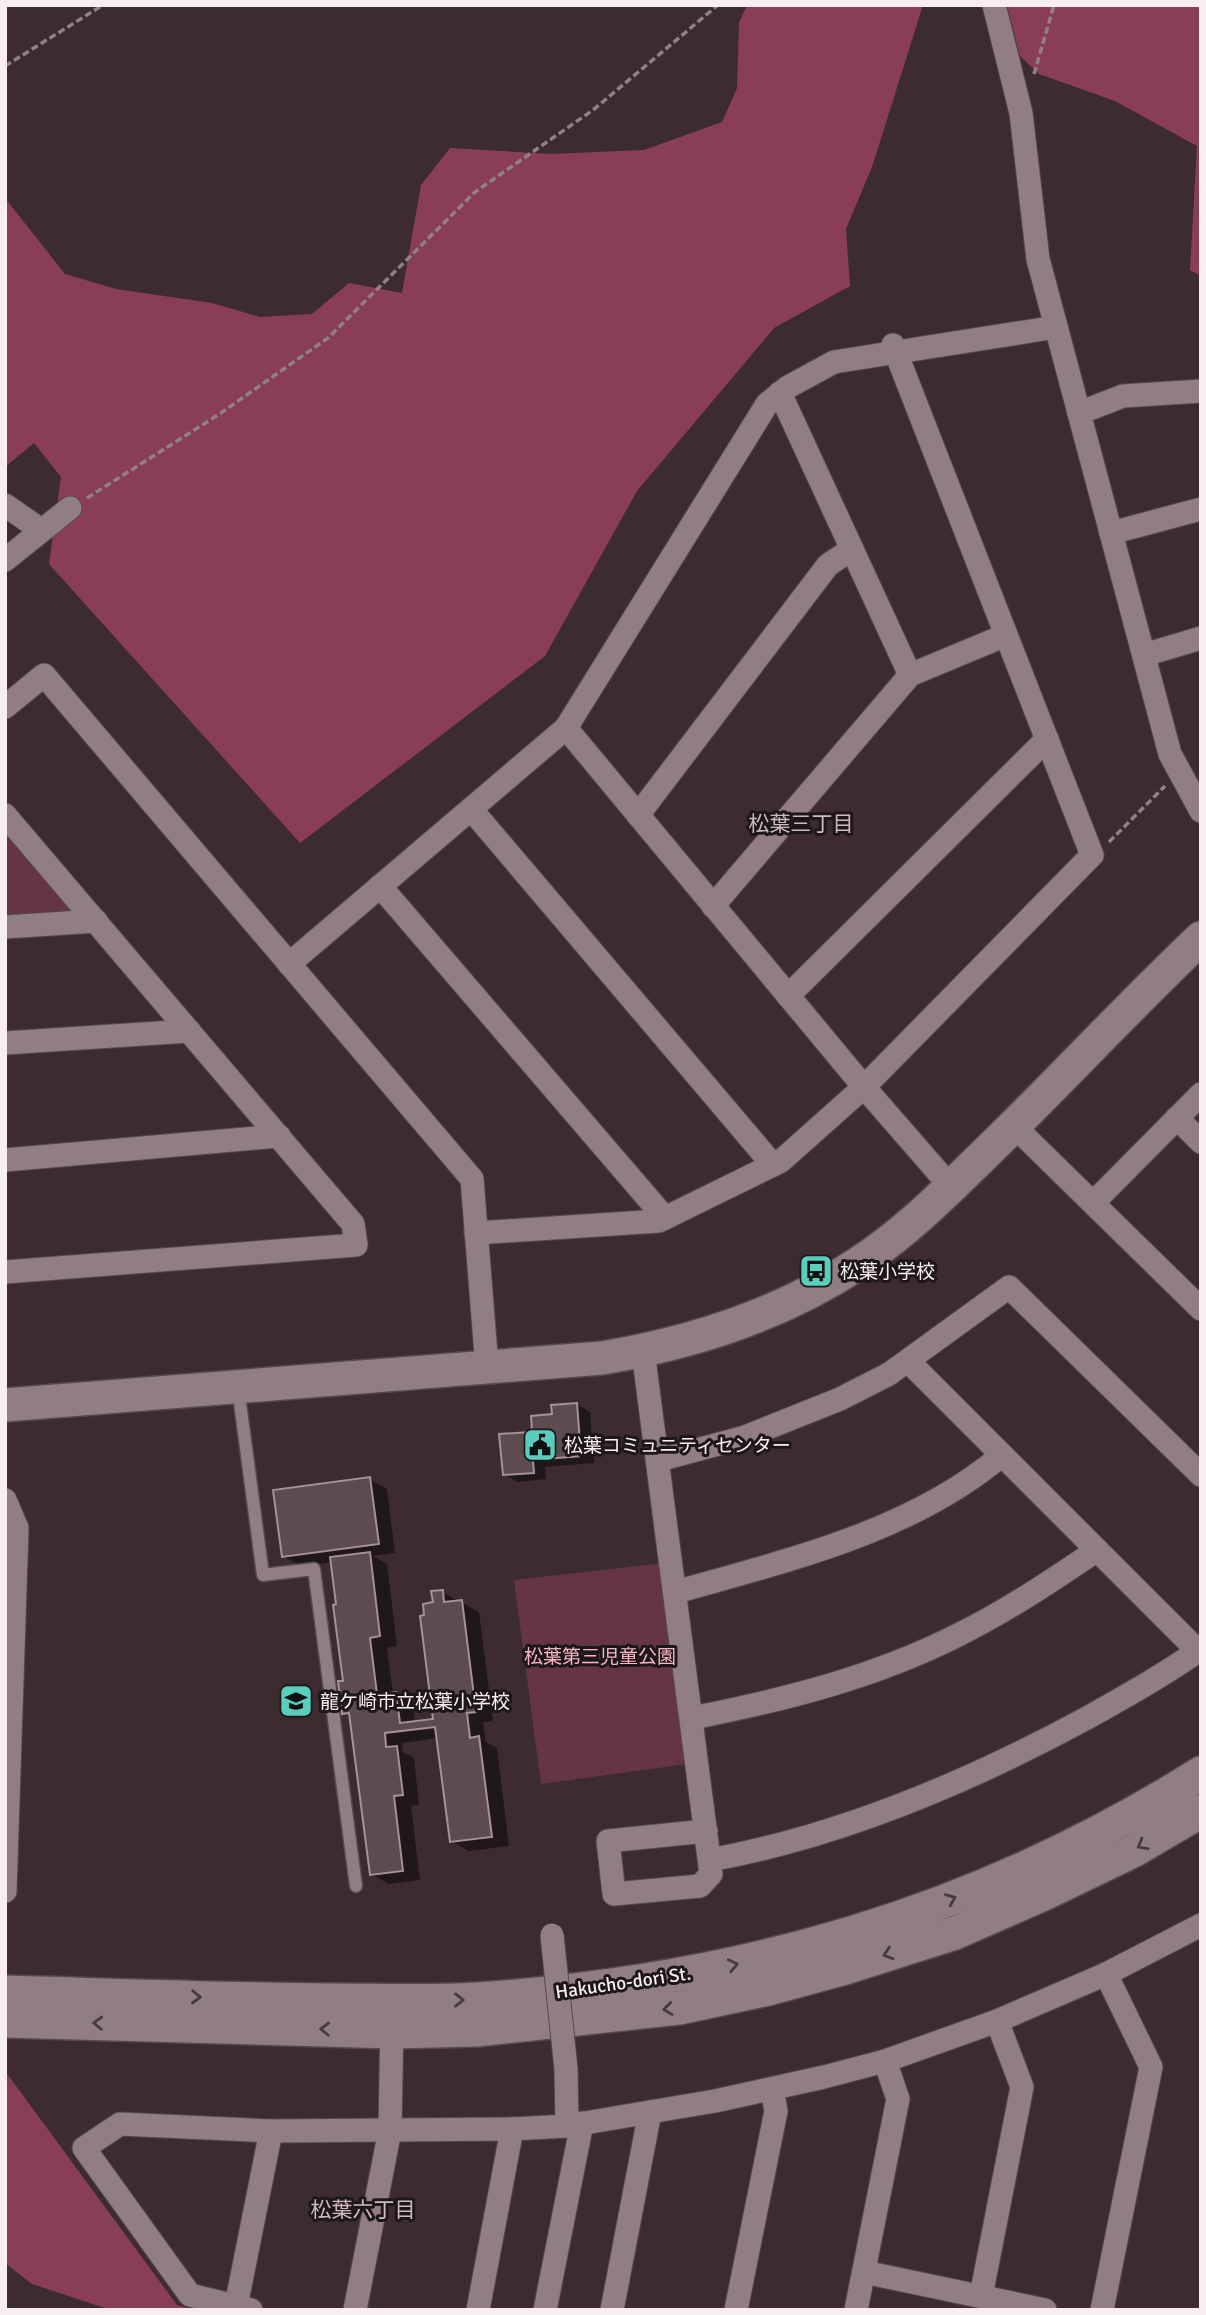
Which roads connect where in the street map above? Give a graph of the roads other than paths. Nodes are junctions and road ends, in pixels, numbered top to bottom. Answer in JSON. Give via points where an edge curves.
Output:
{"nodes":[{"id":1,"x":994,"y":5,"type":"edge"},
{"id":2,"x":1056,"y":327,"type":"junction"},
{"id":3,"x":894,"y":349,"type":"junction"},
{"id":4,"x":1201,"y":391,"type":"edge"},
{"id":5,"x":780,"y":393,"type":"junction"},
{"id":6,"x":1079,"y":413,"type":"junction"},
{"id":7,"x":5,"y":505,"type":"edge"},
{"id":8,"x":70,"y":508,"type":"road end"},
{"id":9,"x":1201,"y":509,"type":"edge"},
{"id":10,"x":41,"y":530,"type":"junction"},
{"id":11,"x":1111,"y":533,"type":"junction"},
{"id":12,"x":852,"y":549,"type":"junction"},
{"id":13,"x":5,"y":560,"type":"edge"},
{"id":14,"x":1006,"y":635,"type":"junction"},
{"id":15,"x":1201,"y":638,"type":"edge"},
{"id":16,"x":1144,"y":655,"type":"junction"},
{"id":17,"x":910,"y":675,"type":"junction"},
{"id":18,"x":5,"y":707,"type":"edge"},
{"id":19,"x":566,"y":728,"type":"junction"},
{"id":20,"x":1047,"y":739,"type":"junction"},
{"id":21,"x":1190,"y":768,"type":"edge"},
{"id":22,"x":471,"y":809,"type":"junction"},
{"id":23,"x":1201,"y":811,"type":"edge"},
{"id":24,"x":5,"y":815,"type":"edge"},
{"id":25,"x":638,"y":815,"type":"junction"},
{"id":26,"x":380,"y":886,"type":"junction"},
{"id":27,"x":713,"y":906,"type":"junction"},
{"id":28,"x":96,"y":921,"type":"junction"},
{"id":29,"x":5,"y":927,"type":"edge"},
{"id":30,"x":1201,"y":937,"type":"edge"},
{"id":31,"x":289,"y":964,"type":"junction"},
{"id":32,"x":788,"y":996,"type":"junction"},
{"id":33,"x":189,"y":1031,"type":"junction"},
{"id":34,"x":5,"y":1043,"type":"edge"},
{"id":35,"x":864,"y":1087,"type":"junction"},
{"id":36,"x":1201,"y":1094,"type":"edge"},
{"id":37,"x":1177,"y":1118,"type":"junction"},
{"id":38,"x":1014,"y":1126,"type":"junction"},
{"id":39,"x":279,"y":1136,"type":"junction"},
{"id":40,"x":1201,"y":1142,"type":"edge"},
{"id":41,"x":5,"y":1160,"type":"edge"},
{"id":42,"x":773,"y":1165,"type":"junction"},
{"id":43,"x":951,"y":1187,"type":"junction"},
{"id":44,"x":1094,"y":1202,"type":"junction"},
{"id":45,"x":665,"y":1218,"type":"junction"},
{"id":46,"x":476,"y":1233,"type":"junction"},
{"id":47,"x":5,"y":1272,"type":"edge"},
{"id":48,"x":1201,"y":1309,"type":"edge"},
{"id":49,"x":643,"y":1351,"type":"junction"},
{"id":50,"x":908,"y":1361,"type":"junction"},
{"id":51,"x":487,"y":1367,"type":"junction"},
{"id":52,"x":238,"y":1386,"type":"junction"},
{"id":53,"x":5,"y":1405,"type":"edge"},
{"id":54,"x":1002,"y":1455,"type":"junction"},
{"id":55,"x":659,"y":1460,"type":"junction"},
{"id":56,"x":1201,"y":1475,"type":"edge"},
{"id":57,"x":5,"y":1500,"type":"edge"},
{"id":58,"x":1097,"y":1550,"type":"junction"},
{"id":59,"x":676,"y":1592,"type":"junction"},
{"id":60,"x":1199,"y":1650,"type":"edge"},
{"id":61,"x":692,"y":1718,"type":"junction"},
{"id":62,"x":1201,"y":1773,"type":"edge"},
{"id":63,"x":1201,"y":1811,"type":"edge"},
{"id":64,"x":706,"y":1832,"type":"junction"},
{"id":65,"x":710,"y":1860,"type":"junction"},
{"id":66,"x":356,"y":1886,"type":"dead end"},
{"id":67,"x":5,"y":1891,"type":"edge"},
{"id":68,"x":1201,"y":1925,"type":"edge"},
{"id":69,"x":552,"y":1935,"type":"dead end"},
{"id":70,"x":1106,"y":1974,"type":"junction"},
{"id":71,"x":5,"y":1992,"type":"edge"},
{"id":72,"x":392,"y":2016,"type":"junction"},
{"id":73,"x":5,"y":2021,"type":"edge"},
{"id":74,"x":997,"y":2021,"type":"junction"},
{"id":75,"x":885,"y":2061,"type":"junction"},
{"id":76,"x":772,"y":2089,"type":"junction"},
{"id":77,"x":650,"y":2112,"type":"junction"},
{"id":78,"x":574,"y":2124,"type":"junction"},
{"id":79,"x":512,"y":2129,"type":"junction"},
{"id":80,"x":390,"y":2130,"type":"junction"},
{"id":81,"x":271,"y":2131,"type":"junction"},
{"id":82,"x":864,"y":2272,"type":"junction"},
{"id":83,"x":981,"y":2296,"type":"junction"},
{"id":84,"x":243,"y":2308,"type":"edge"},
{"id":85,"x":355,"y":2310,"type":"edge"},
{"id":86,"x":478,"y":2310,"type":"edge"},
{"id":87,"x":545,"y":2310,"type":"edge"},
{"id":88,"x":612,"y":2310,"type":"edge"},
{"id":89,"x":736,"y":2310,"type":"edge"},
{"id":90,"x":856,"y":2310,"type":"edge"},
{"id":91,"x":1045,"y":2310,"type":"edge"},
{"id":92,"x":1102,"y":2310,"type":"edge"}],
"edges":[{"from":1,"to":2,"type":"street","via":[[1021,113],[1038,259]]},
{"from":2,"to":3,"type":"street"},
{"from":2,"to":6,"type":"street"},
{"from":3,"to":5,"type":"street","via":[[834,362]]},
{"from":3,"to":14,"type":"street"},
{"from":4,"to":6,"type":"street","via":[[1123,396]]},
{"from":5,"to":12,"type":"street"},
{"from":5,"to":19,"type":"street","via":[[767,404]]},
{"from":6,"to":11,"type":"street"},
{"from":7,"to":10,"type":"street"},
{"from":8,"to":10,"type":"street"},
{"from":9,"to":11,"type":"street"},
{"from":10,"to":13,"type":"street"},
{"from":11,"to":16,"type":"street"},
{"from":12,"to":17,"type":"street"},
{"from":12,"to":25,"type":"street","via":[[828,565]]},
{"from":14,"to":17,"type":"street"},
{"from":14,"to":20,"type":"street"},
{"from":15,"to":16,"type":"street"},
{"from":16,"to":21,"type":"street","via":[[1170,754]]},
{"from":17,"to":27,"type":"street"},
{"from":18,"to":31,"type":"street","via":[[44,675]]},
{"from":19,"to":22,"type":"street"},
{"from":19,"to":25,"type":"street"},
{"from":20,"to":32,"type":"street"},
{"from":20,"to":35,"type":"street","via":[[1092,855]]},
{"from":21,"to":23,"type":"street"},
{"from":22,"to":26,"type":"street"},
{"from":22,"to":42,"type":"street"},
{"from":24,"to":28,"type":"street"},
{"from":25,"to":27,"type":"street"},
{"from":26,"to":31,"type":"street"},
{"from":26,"to":45,"type":"street"},
{"from":27,"to":32,"type":"street"},
{"from":28,"to":29,"type":"street"},
{"from":28,"to":33,"type":"street"},
{"from":30,"to":38,"type":"main road"},
{"from":31,"to":46,"type":"street","via":[[472,1179]]},
{"from":32,"to":35,"type":"street"},
{"from":33,"to":34,"type":"street"},
{"from":33,"to":39,"type":"street"},
{"from":35,"to":42,"type":"street"},
{"from":35,"to":43,"type":"street"},
{"from":36,"to":37,"type":"street"},
{"from":37,"to":40,"type":"street"},
{"from":37,"to":44,"type":"street"},
{"from":38,"to":43,"type":"main road"},
{"from":38,"to":44,"type":"street"},
{"from":39,"to":41,"type":"street"},
{"from":39,"to":47,"type":"street","via":[[353,1224],[356,1245]]},
{"from":42,"to":45,"type":"street"},
{"from":43,"to":49,"type":"main road","via":[[857,1265],[784,1305],[736,1325]]},
{"from":44,"to":48,"type":"street"},
{"from":45,"to":46,"type":"street"},
{"from":46,"to":51,"type":"street"},
{"from":49,"to":51,"type":"main road"},
{"from":49,"to":55,"type":"street"},
{"from":50,"to":54,"type":"street"},
{"from":50,"to":55,"type":"street","via":[[840,1399],[777,1425]]},
{"from":50,"to":56,"type":"street","via":[[1009,1287]]},
{"from":51,"to":52,"type":"main road"},
{"from":52,"to":53,"type":"main road"},
{"from":52,"to":66,"type":"lane","via":[[263,1575],[314,1569]]},
{"from":54,"to":58,"type":"street"},
{"from":54,"to":59,"type":"street","via":[[980,1474],[925,1506],[861,1535]]},
{"from":55,"to":59,"type":"street"},
{"from":57,"to":67,"type":"street","via":[[17,1528]]},
{"from":58,"to":60,"type":"street"},
{"from":58,"to":61,"type":"street","via":[[961,1634],[892,1664],[768,1703]]},
{"from":59,"to":61,"type":"street"},
{"from":60,"to":65,"type":"street","via":[[1057,1734],[970,1775],[849,1824]]},
{"from":61,"to":64,"type":"street"},
{"from":72,"to":62,"type":"main road","name":"Hakucho-dori St.","one_way":true,"via":[[476,1999],[673,1978],[843,1937],[1037,1863],[1120,1822]]},
{"from":63,"to":72,"type":"main road","name":"Hakucho-dori St.","one_way":true,"via":[[1133,1851],[955,1933],[768,1989],[679,2008],[477,2030]]},
{"from":64,"to":65,"type":"street"},
{"from":64,"to":65,"type":"street","via":[[608,1841],[614,1894],[700,1886],[711,1874]]},
{"from":68,"to":70,"type":"street"},
{"from":69,"to":78,"type":"street","bridge":true},
{"from":70,"to":74,"type":"street"},
{"from":70,"to":92,"type":"street","via":[[1151,2067]]},
{"from":71,"to":72,"type":"main road","name":"Hakucho-dori St.","one_way":true,"via":[[238,1999]]},
{"from":72,"to":73,"type":"main road","name":"Hakucho-dori St.","one_way":true},
{"from":72,"to":80,"type":"street"},
{"from":74,"to":75,"type":"street"},
{"from":74,"to":83,"type":"street","via":[[1022,2087]]},
{"from":75,"to":76,"type":"street"},
{"from":75,"to":82,"type":"street","via":[[898,2099]]},
{"from":76,"to":77,"type":"street"},
{"from":76,"to":89,"type":"street","via":[[776,2111]]},
{"from":77,"to":78,"type":"street"},
{"from":77,"to":88,"type":"street"},
{"from":78,"to":79,"type":"street"},
{"from":78,"to":87,"type":"street"},
{"from":79,"to":80,"type":"street"},
{"from":79,"to":86,"type":"street"},
{"from":80,"to":81,"type":"street"},
{"from":80,"to":85,"type":"street"},
{"from":81,"to":84,"type":"street"},
{"from":81,"to":84,"type":"street","via":[[120,2124],[84,2148],[190,2295]]},
{"from":82,"to":83,"type":"street"},
{"from":82,"to":90,"type":"street"},
{"from":83,"to":91,"type":"street"}]}
